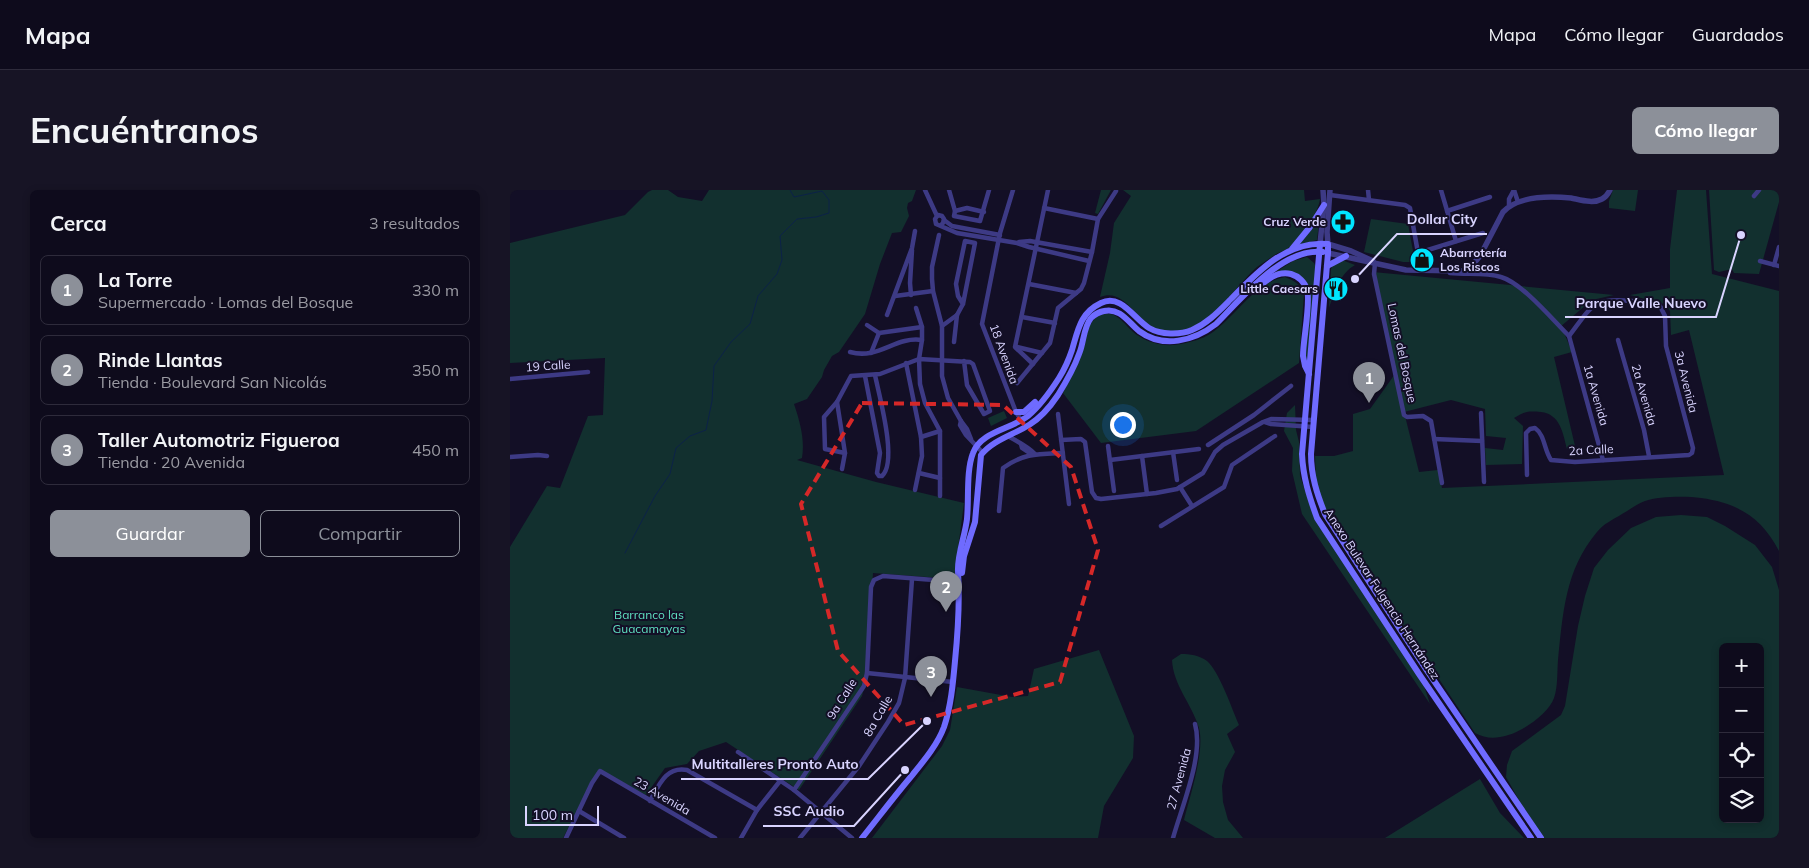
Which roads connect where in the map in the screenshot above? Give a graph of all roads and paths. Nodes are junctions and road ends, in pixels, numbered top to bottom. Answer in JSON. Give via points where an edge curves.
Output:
{"nodes":[{"id":1,"x":925,"y":190,"type":"edge"},
{"id":2,"x":949,"y":190,"type":"edge"},
{"id":3,"x":990,"y":190,"type":"edge"},
{"id":4,"x":1013,"y":190,"type":"edge"},
{"id":5,"x":1048,"y":190,"type":"edge"},
{"id":6,"x":1323,"y":190,"type":"edge"},
{"id":7,"x":1368,"y":190,"type":"edge"},
{"id":8,"x":1442,"y":190,"type":"edge"},
{"id":9,"x":1514,"y":190,"type":"edge"},
{"id":10,"x":1610,"y":190,"type":"edge"},
{"id":11,"x":1759,"y":190,"type":"edge"},
{"id":12,"x":1116,"y":191,"type":"dead end"},
{"id":13,"x":1330,"y":192,"type":"edge"},
{"id":14,"x":1754,"y":196,"type":"dead end"},
{"id":15,"x":1490,"y":197,"type":"dead end"},
{"id":16,"x":1369,"y":200,"type":"junction"},
{"id":17,"x":1518,"y":202,"type":"junction"},
{"id":18,"x":1324,"y":205,"type":"junction"},
{"id":19,"x":1509,"y":206,"type":"junction"},
{"id":20,"x":1044,"y":208,"type":"junction"},
{"id":21,"x":955,"y":211,"type":"junction"},
{"id":22,"x":1447,"y":211,"type":"junction"},
{"id":23,"x":984,"y":212,"type":"junction"},
{"id":24,"x":937,"y":216,"type":"junction"},
{"id":25,"x":1098,"y":219,"type":"junction"},
{"id":26,"x":944,"y":220,"type":"junction"},
{"id":27,"x":940,"y":225,"type":"junction"},
{"id":28,"x":916,"y":231,"type":"dead end"},
{"id":29,"x":1483,"y":233,"type":"dead end"},
{"id":30,"x":939,"y":235,"type":"dead end"},
{"id":31,"x":1000,"y":236,"type":"junction"},
{"id":32,"x":1456,"y":241,"type":"junction"},
{"id":33,"x":1038,"y":242,"type":"junction"},
{"id":34,"x":1017,"y":243,"type":"junction"},
{"id":35,"x":1320,"y":244,"type":"junction"},
{"id":36,"x":1328,"y":244,"type":"junction"},
{"id":37,"x":1779,"y":247,"type":"edge"},
{"id":38,"x":912,"y":248,"type":"junction"},
{"id":39,"x":1036,"y":249,"type":"junction"},
{"id":40,"x":1290,"y":251,"type":"junction"},
{"id":41,"x":1092,"y":252,"type":"junction"},
{"id":42,"x":1319,"y":252,"type":"junction"},
{"id":43,"x":1328,"y":253,"type":"junction"},
{"id":44,"x":1418,"y":253,"type":"junction"},
{"id":45,"x":1346,"y":256,"type":"junction"},
{"id":46,"x":1089,"y":261,"type":"junction"},
{"id":47,"x":1760,"y":261,"type":"dead end"},
{"id":48,"x":1375,"y":263,"type":"junction"},
{"id":49,"x":1327,"y":266,"type":"junction"},
{"id":50,"x":1776,"y":266,"type":"edge"},
{"id":51,"x":1417,"y":270,"type":"junction"},
{"id":52,"x":1441,"y":271,"type":"junction"},
{"id":53,"x":1029,"y":284,"type":"junction"},
{"id":54,"x":933,"y":291,"type":"junction"},
{"id":55,"x":1076,"y":293,"type":"junction"},
{"id":56,"x":911,"y":295,"type":"junction"},
{"id":57,"x":895,"y":296,"type":"junction"},
{"id":58,"x":1238,"y":302,"type":"junction"},
{"id":59,"x":963,"y":304,"type":"junction"},
{"id":60,"x":916,"y":308,"type":"dead end"},
{"id":61,"x":887,"y":315,"type":"dead end"},
{"id":62,"x":957,"y":315,"type":"junction"},
{"id":63,"x":1022,"y":317,"type":"junction"},
{"id":64,"x":1055,"y":323,"type":"junction"},
{"id":65,"x":867,"y":325,"type":"dead end"},
{"id":66,"x":942,"y":326,"type":"junction"},
{"id":67,"x":922,"y":327,"type":"junction"},
{"id":68,"x":879,"y":333,"type":"junction"},
{"id":69,"x":1569,"y":336,"type":"junction"},
{"id":70,"x":922,"y":340,"type":"junction"},
{"id":71,"x":1618,"y":340,"type":"dead end"},
{"id":72,"x":954,"y":342,"type":"dead end"},
{"id":73,"x":1015,"y":347,"type":"junction"},
{"id":74,"x":850,"y":352,"type":"dead end"},
{"id":75,"x":871,"y":353,"type":"junction"},
{"id":76,"x":1042,"y":353,"type":"junction"},
{"id":77,"x":1070,"y":355,"type":"junction"},
{"id":78,"x":919,"y":360,"type":"junction"},
{"id":79,"x":943,"y":360,"type":"junction"},
{"id":80,"x":964,"y":362,"type":"junction"},
{"id":81,"x":906,"y":363,"type":"junction"},
{"id":82,"x":1033,"y":364,"type":"junction"},
{"id":83,"x":588,"y":372,"type":"dead end"},
{"id":84,"x":1309,"y":374,"type":"junction"},
{"id":85,"x":875,"y":375,"type":"junction"},
{"id":86,"x":866,"y":376,"type":"junction"},
{"id":87,"x":510,"y":379,"type":"edge"},
{"id":88,"x":1017,"y":383,"type":"dead end"},
{"id":89,"x":1291,"y":386,"type":"dead end"},
{"id":90,"x":837,"y":402,"type":"junction"},
{"id":91,"x":1016,"y":412,"type":"junction"},
{"id":92,"x":1481,"y":413,"type":"dead end"},
{"id":93,"x":883,"y":414,"type":"junction"},
{"id":94,"x":1058,"y":414,"type":"dead end"},
{"id":95,"x":874,"y":417,"type":"junction"},
{"id":96,"x":1021,"y":420,"type":"junction"},
{"id":97,"x":1305,"y":423,"type":"junction"},
{"id":98,"x":1313,"y":423,"type":"junction"},
{"id":99,"x":940,"y":432,"type":"junction"},
{"id":100,"x":1010,"y":435,"type":"junction"},
{"id":101,"x":1223,"y":435,"type":"junction"},
{"id":102,"x":1275,"y":436,"type":"dead end"},
{"id":103,"x":921,"y":437,"type":"junction"},
{"id":104,"x":1434,"y":439,"type":"junction"},
{"id":105,"x":1061,"y":440,"type":"junction"},
{"id":106,"x":1482,"y":441,"type":"junction"},
{"id":107,"x":1227,"y":443,"type":"junction"},
{"id":108,"x":1208,"y":445,"type":"dead end"},
{"id":109,"x":977,"y":446,"type":"junction"},
{"id":110,"x":1108,"y":446,"type":"dead end"},
{"id":111,"x":1199,"y":449,"type":"dead end"},
{"id":112,"x":845,"y":452,"type":"junction"},
{"id":113,"x":1063,"y":452,"type":"junction"},
{"id":114,"x":1173,"y":452,"type":"junction"},
{"id":115,"x":1692,"y":452,"type":"joint"},
{"id":116,"x":983,"y":453,"type":"junction"},
{"id":117,"x":1033,"y":454,"type":"junction"},
{"id":118,"x":547,"y":456,"type":"dead end"},
{"id":119,"x":1142,"y":456,"type":"junction"},
{"id":120,"x":1649,"y":456,"type":"junction"},
{"id":121,"x":510,"y":457,"type":"edge"},
{"id":122,"x":1110,"y":460,"type":"junction"},
{"id":123,"x":1603,"y":460,"type":"junction"},
{"id":124,"x":842,"y":469,"type":"dead end"},
{"id":125,"x":919,"y":472,"type":"junction"},
{"id":126,"x":1527,"y":475,"type":"dead end"},
{"id":127,"x":940,"y":478,"type":"junction"},
{"id":128,"x":1177,"y":480,"type":"dead end"},
{"id":129,"x":1484,"y":482,"type":"dead end"},
{"id":130,"x":1442,"y":483,"type":"dead end"},
{"id":131,"x":1180,"y":487,"type":"junction"},
{"id":132,"x":915,"y":490,"type":"dead end"},
{"id":133,"x":1114,"y":491,"type":"dead end"},
{"id":134,"x":1147,"y":494,"type":"junction"},
{"id":135,"x":940,"y":496,"type":"dead end"},
{"id":136,"x":1069,"y":504,"type":"dead end"},
{"id":137,"x":1192,"y":506,"type":"junction"},
{"id":138,"x":998,"y":511,"type":"dead end"},
{"id":139,"x":1161,"y":526,"type":"dead end"},
{"id":140,"x":912,"y":579,"type":"junction"},
{"id":141,"x":959,"y":580,"type":"junction"},
{"id":142,"x":867,"y":674,"type":"junction"},
{"id":143,"x":905,"y":678,"type":"junction"},
{"id":144,"x":953,"y":682,"type":"junction"},
{"id":145,"x":1196,"y":724,"type":"dead end"},
{"id":146,"x":738,"y":752,"type":"dead end"},
{"id":147,"x":780,"y":780,"type":"junction"},
{"id":148,"x":794,"y":790,"type":"junction"},
{"id":149,"x":650,"y":800,"type":"junction"},
{"id":150,"x":757,"y":810,"type":"junction"},
{"id":151,"x":579,"y":811,"type":"junction"},
{"id":152,"x":821,"y":813,"type":"junction"},
{"id":153,"x":566,"y":838,"type":"edge"},
{"id":154,"x":624,"y":838,"type":"edge"},
{"id":155,"x":714,"y":838,"type":"edge"},
{"id":156,"x":741,"y":838,"type":"edge"},
{"id":157,"x":800,"y":838,"type":"edge"},
{"id":158,"x":852,"y":838,"type":"edge"},
{"id":159,"x":862,"y":838,"type":"edge"},
{"id":160,"x":1173,"y":838,"type":"edge"},
{"id":161,"x":1530,"y":838,"type":"edge"},
{"id":162,"x":1541,"y":838,"type":"edge"}],
"edges":[{"from":1,"to":24,"type":"street"},
{"from":2,"to":21,"type":"street"},
{"from":3,"to":23,"type":"street"},
{"from":4,"to":31,"type":"street","name":"18 Avenida"},
{"from":5,"to":20,"type":"street"},
{"from":6,"to":18,"type":"street"},
{"from":7,"to":16,"type":"street"},
{"from":8,"to":22,"type":"street"},
{"from":9,"to":17,"type":"street"},
{"from":9,"to":19,"type":"street"},
{"from":10,"to":17,"type":"street","via":[[1606,197],[1597,201],[1551,197]]},
{"from":11,"to":14,"type":"street"},
{"from":12,"to":25,"type":"street"},
{"from":13,"to":16,"type":"street"},
{"from":13,"to":36,"type":"street"},
{"from":15,"to":22,"type":"street"},
{"from":16,"to":44,"type":"street","via":[[1410,208]]},
{"from":17,"to":19,"type":"street"},
{"from":18,"to":35,"type":"street"},
{"from":18,"to":40,"type":"main road"},
{"from":19,"to":52,"type":"street","via":[[1476,262],[1464,271]]},
{"from":20,"to":25,"type":"street"},
{"from":20,"to":33,"type":"street"},
{"from":21,"to":23,"type":"street","via":[[967,208]]},
{"from":21,"to":23,"type":"street","via":[[954,216],[980,221]]},
{"from":22,"to":32,"type":"street"},
{"from":24,"to":26,"type":"street"},
{"from":24,"to":27,"type":"street","via":[[935,222]]},
{"from":25,"to":41,"type":"street"},
{"from":26,"to":27,"type":"street"},
{"from":26,"to":31,"type":"street","via":[[959,228]]},
{"from":27,"to":31,"type":"street","via":[[957,233],[985,238]]},
{"from":28,"to":38,"type":"street"},
{"from":29,"to":32,"type":"street"},
{"from":30,"to":54,"type":"street","via":[[932,267]]},
{"from":31,"to":34,"type":"street"},
{"from":31,"to":91,"type":"street","name":"18 Avenida","via":[[982,324]]},
{"from":32,"to":44,"type":"street"},
{"from":33,"to":34,"type":"street"},
{"from":33,"to":39,"type":"street"},
{"from":33,"to":41,"type":"street"},
{"from":34,"to":39,"type":"street"},
{"from":35,"to":36,"type":"main road"},
{"from":35,"to":40,"type":"main road"},
{"from":35,"to":42,"type":"main road","name":"Anexo Bulevar Fulgencio Hernández"},
{"from":36,"to":43,"type":"main road","name":"Anexo Bulevar Fulgencio Hernández"},
{"from":36,"to":48,"type":"street"},
{"from":37,"to":50,"type":"street"},
{"from":38,"to":56,"type":"street"},
{"from":38,"to":57,"type":"street"},
{"from":39,"to":46,"type":"street"},
{"from":39,"to":53,"type":"street"},
{"from":40,"to":77,"type":"main road","via":[[1266,266],[1210,319],[1191,330],[1160,332],[1149,328],[1124,305],[1104,301],[1081,319]]},
{"from":41,"to":46,"type":"street"},
{"from":42,"to":43,"type":"main road"},
{"from":42,"to":58,"type":"main road","via":[[1285,262]]},
{"from":42,"to":84,"type":"main road","name":"Anexo Bulevar Fulgencio Hernández"},
{"from":43,"to":45,"type":"street"},
{"from":43,"to":49,"type":"main road","name":"Anexo Bulevar Fulgencio Hernández"},
{"from":44,"to":51,"type":"street"},
{"from":45,"to":48,"type":"street"},
{"from":45,"to":49,"type":"main road"},
{"from":46,"to":55,"type":"street","via":[[1084,283]]},
{"from":47,"to":50,"type":"street"},
{"from":48,"to":51,"type":"street"},
{"from":48,"to":104,"type":"street","name":"Lomas del Bosque","via":[[1374,274],[1404,415],[1428,418]]},
{"from":49,"to":98,"type":"main road","name":"Anexo Bulevar Fulgencio Hernández"},
{"from":51,"to":52,"type":"street"},
{"from":52,"to":69,"type":"street","via":[[1492,275],[1512,282]]},
{"from":53,"to":55,"type":"street"},
{"from":53,"to":63,"type":"street"},
{"from":54,"to":56,"type":"street"},
{"from":54,"to":66,"type":"street"},
{"from":55,"to":64,"type":"street","via":[[1058,307]]},
{"from":56,"to":57,"type":"street"},
{"from":57,"to":61,"type":"street"},
{"from":58,"to":84,"type":"main road","via":[[1276,275],[1287,274],[1302,280],[1308,295],[1303,356]]},
{"from":58,"to":100,"type":"main road","via":[[1208,330],[1190,339],[1170,342],[1149,338],[1113,310],[1097,313],[1086,327],[1075,365],[1050,408],[1035,422]]},
{"from":59,"to":59,"type":"street","via":[[956,284],[966,241],[975,243]]},
{"from":59,"to":62,"type":"street"},
{"from":60,"to":67,"type":"street"},
{"from":62,"to":66,"type":"street"},
{"from":62,"to":72,"type":"street"},
{"from":63,"to":64,"type":"street"},
{"from":63,"to":73,"type":"street"},
{"from":64,"to":76,"type":"street","via":[[1050,343]]},
{"from":65,"to":68,"type":"street"},
{"from":66,"to":79,"type":"street"},
{"from":67,"to":68,"type":"street"},
{"from":67,"to":70,"type":"street"},
{"from":68,"to":75,"type":"street"},
{"from":69,"to":115,"type":"street","name":"3a Avenida","via":[[1597,303],[1612,299],[1654,303],[1663,308],[1666,346]]},
{"from":69,"to":123,"type":"street","name":"1a Avenida"},
{"from":70,"to":75,"type":"street","via":[[907,340]]},
{"from":70,"to":78,"type":"street"},
{"from":71,"to":120,"type":"street","name":"2a Avenida"},
{"from":73,"to":76,"type":"street"},
{"from":73,"to":82,"type":"street"},
{"from":74,"to":75,"type":"street"},
{"from":76,"to":82,"type":"street"},
{"from":77,"to":91,"type":"main road","via":[[1036,402],[1024,412]]},
{"from":77,"to":96,"type":"main road","via":[[1049,392]]},
{"from":78,"to":79,"type":"street"},
{"from":78,"to":81,"type":"street"},
{"from":78,"to":99,"type":"street","via":[[922,394]]},
{"from":79,"to":80,"type":"street"},
{"from":79,"to":109,"type":"street","via":[[944,388],[960,425]]},
{"from":80,"to":80,"type":"street","via":[[973,364],[990,411],[984,414],[967,385]]},
{"from":81,"to":85,"type":"street"},
{"from":81,"to":103,"type":"street"},
{"from":82,"to":88,"type":"street"},
{"from":83,"to":87,"type":"street","name":"19 Calle"},
{"from":84,"to":97,"type":"main road","name":"Anexo Bulevar Fulgencio Hernández"},
{"from":85,"to":86,"type":"street"},
{"from":85,"to":93,"type":"street"},
{"from":86,"to":90,"type":"street","via":[[850,376]]},
{"from":86,"to":95,"type":"street"},
{"from":89,"to":101,"type":"street"},
{"from":90,"to":112,"type":"street"},
{"from":90,"to":112,"type":"street","via":[[824,417],[824,449]]},
{"from":91,"to":96,"type":"street","name":"18 Avenida"},
{"from":92,"to":106,"type":"street"},
{"from":93,"to":95,"type":"street"},
{"from":93,"to":95,"type":"street","via":[[890,453],[885,473],[880,476],[877,473],[880,452]]},
{"from":94,"to":105,"type":"street"},
{"from":96,"to":100,"type":"main road","via":[[1021,426]]},
{"from":96,"to":109,"type":"main road","via":[[991,434]]},
{"from":97,"to":98,"type":"street"},
{"from":97,"to":107,"type":"street","via":[[1271,419]]},
{"from":97,"to":161,"type":"main road","name":"Anexo Bulevar Fulgencio Hernández","via":[[1303,471],[1317,518]]},
{"from":98,"to":162,"type":"main road","name":"Anexo Bulevar Fulgencio Hernández","via":[[1311,470],[1325,514]]},
{"from":99,"to":103,"type":"street"},
{"from":99,"to":127,"type":"street"},
{"from":100,"to":116,"type":"main road"},
{"from":100,"to":117,"type":"street"},
{"from":101,"to":107,"type":"street"},
{"from":101,"to":108,"type":"street"},
{"from":102,"to":137,"type":"street","via":[[1232,465],[1224,487]]},
{"from":103,"to":125,"type":"street"},
{"from":104,"to":106,"type":"street"},
{"from":104,"to":130,"type":"street","name":"Lomas del Bosque"},
{"from":105,"to":113,"type":"street"},
{"from":105,"to":134,"type":"street","via":[[1081,439],[1085,442],[1092,492],[1096,498]]},
{"from":106,"to":129,"type":"street"},
{"from":107,"to":131,"type":"street","via":[[1215,452],[1203,473]]},
{"from":109,"to":116,"type":"street"},
{"from":109,"to":141,"type":"main road","via":[[970,466]]},
{"from":110,"to":122,"type":"street"},
{"from":111,"to":114,"type":"street"},
{"from":112,"to":124,"type":"street"},
{"from":113,"to":117,"type":"street"},
{"from":113,"to":136,"type":"street"},
{"from":114,"to":119,"type":"street"},
{"from":114,"to":128,"type":"street"},
{"from":115,"to":120,"type":"street","name":"2a Calle","via":[[1689,455]]},
{"from":116,"to":141,"type":"main road","via":[[975,522]]},
{"from":117,"to":138,"type":"street","via":[[1020,457],[1004,468]]},
{"from":118,"to":121,"type":"street"},
{"from":119,"to":122,"type":"street"},
{"from":119,"to":134,"type":"street"},
{"from":120,"to":123,"type":"street","name":"2a Calle"},
{"from":122,"to":133,"type":"street"},
{"from":123,"to":126,"type":"street","name":"2a Calle","via":[[1551,460],[1540,432],[1537,428],[1530,429],[1526,433]]},
{"from":125,"to":127,"type":"street"},
{"from":125,"to":132,"type":"street"},
{"from":127,"to":135,"type":"street"},
{"from":131,"to":134,"type":"street"},
{"from":131,"to":137,"type":"street"},
{"from":137,"to":139,"type":"street"},
{"from":140,"to":141,"type":"street"},
{"from":140,"to":142,"type":"street","name":"9a Calle","via":[[883,576],[876,578],[871,587]]},
{"from":140,"to":143,"type":"street","name":"8a Calle"},
{"from":141,"to":144,"type":"main road"},
{"from":142,"to":143,"type":"street"},
{"from":142,"to":148,"type":"street","name":"9a Calle","via":[[861,691]]},
{"from":143,"to":144,"type":"street"},
{"from":143,"to":152,"type":"street","name":"8a Calle","via":[[899,703],[888,722],[859,766]]},
{"from":144,"to":159,"type":"main road","via":[[946,721],[935,744]]},
{"from":145,"to":160,"type":"street","name":"27 Avenida","via":[[1198,755]]},
{"from":146,"to":147,"type":"street"},
{"from":147,"to":148,"type":"street"},
{"from":147,"to":150,"type":"street"},
{"from":148,"to":152,"type":"street"},
{"from":149,"to":150,"type":"street","via":[[665,776],[675,770],[687,770]]},
{"from":149,"to":151,"type":"street","name":"23 Avenida","via":[[600,772]]},
{"from":149,"to":155,"type":"street","name":"23 Avenida"},
{"from":150,"to":156,"type":"street"},
{"from":151,"to":153,"type":"street"},
{"from":151,"to":154,"type":"street"},
{"from":152,"to":157,"type":"street","name":"8a Calle"},
{"from":152,"to":158,"type":"street"}]}
